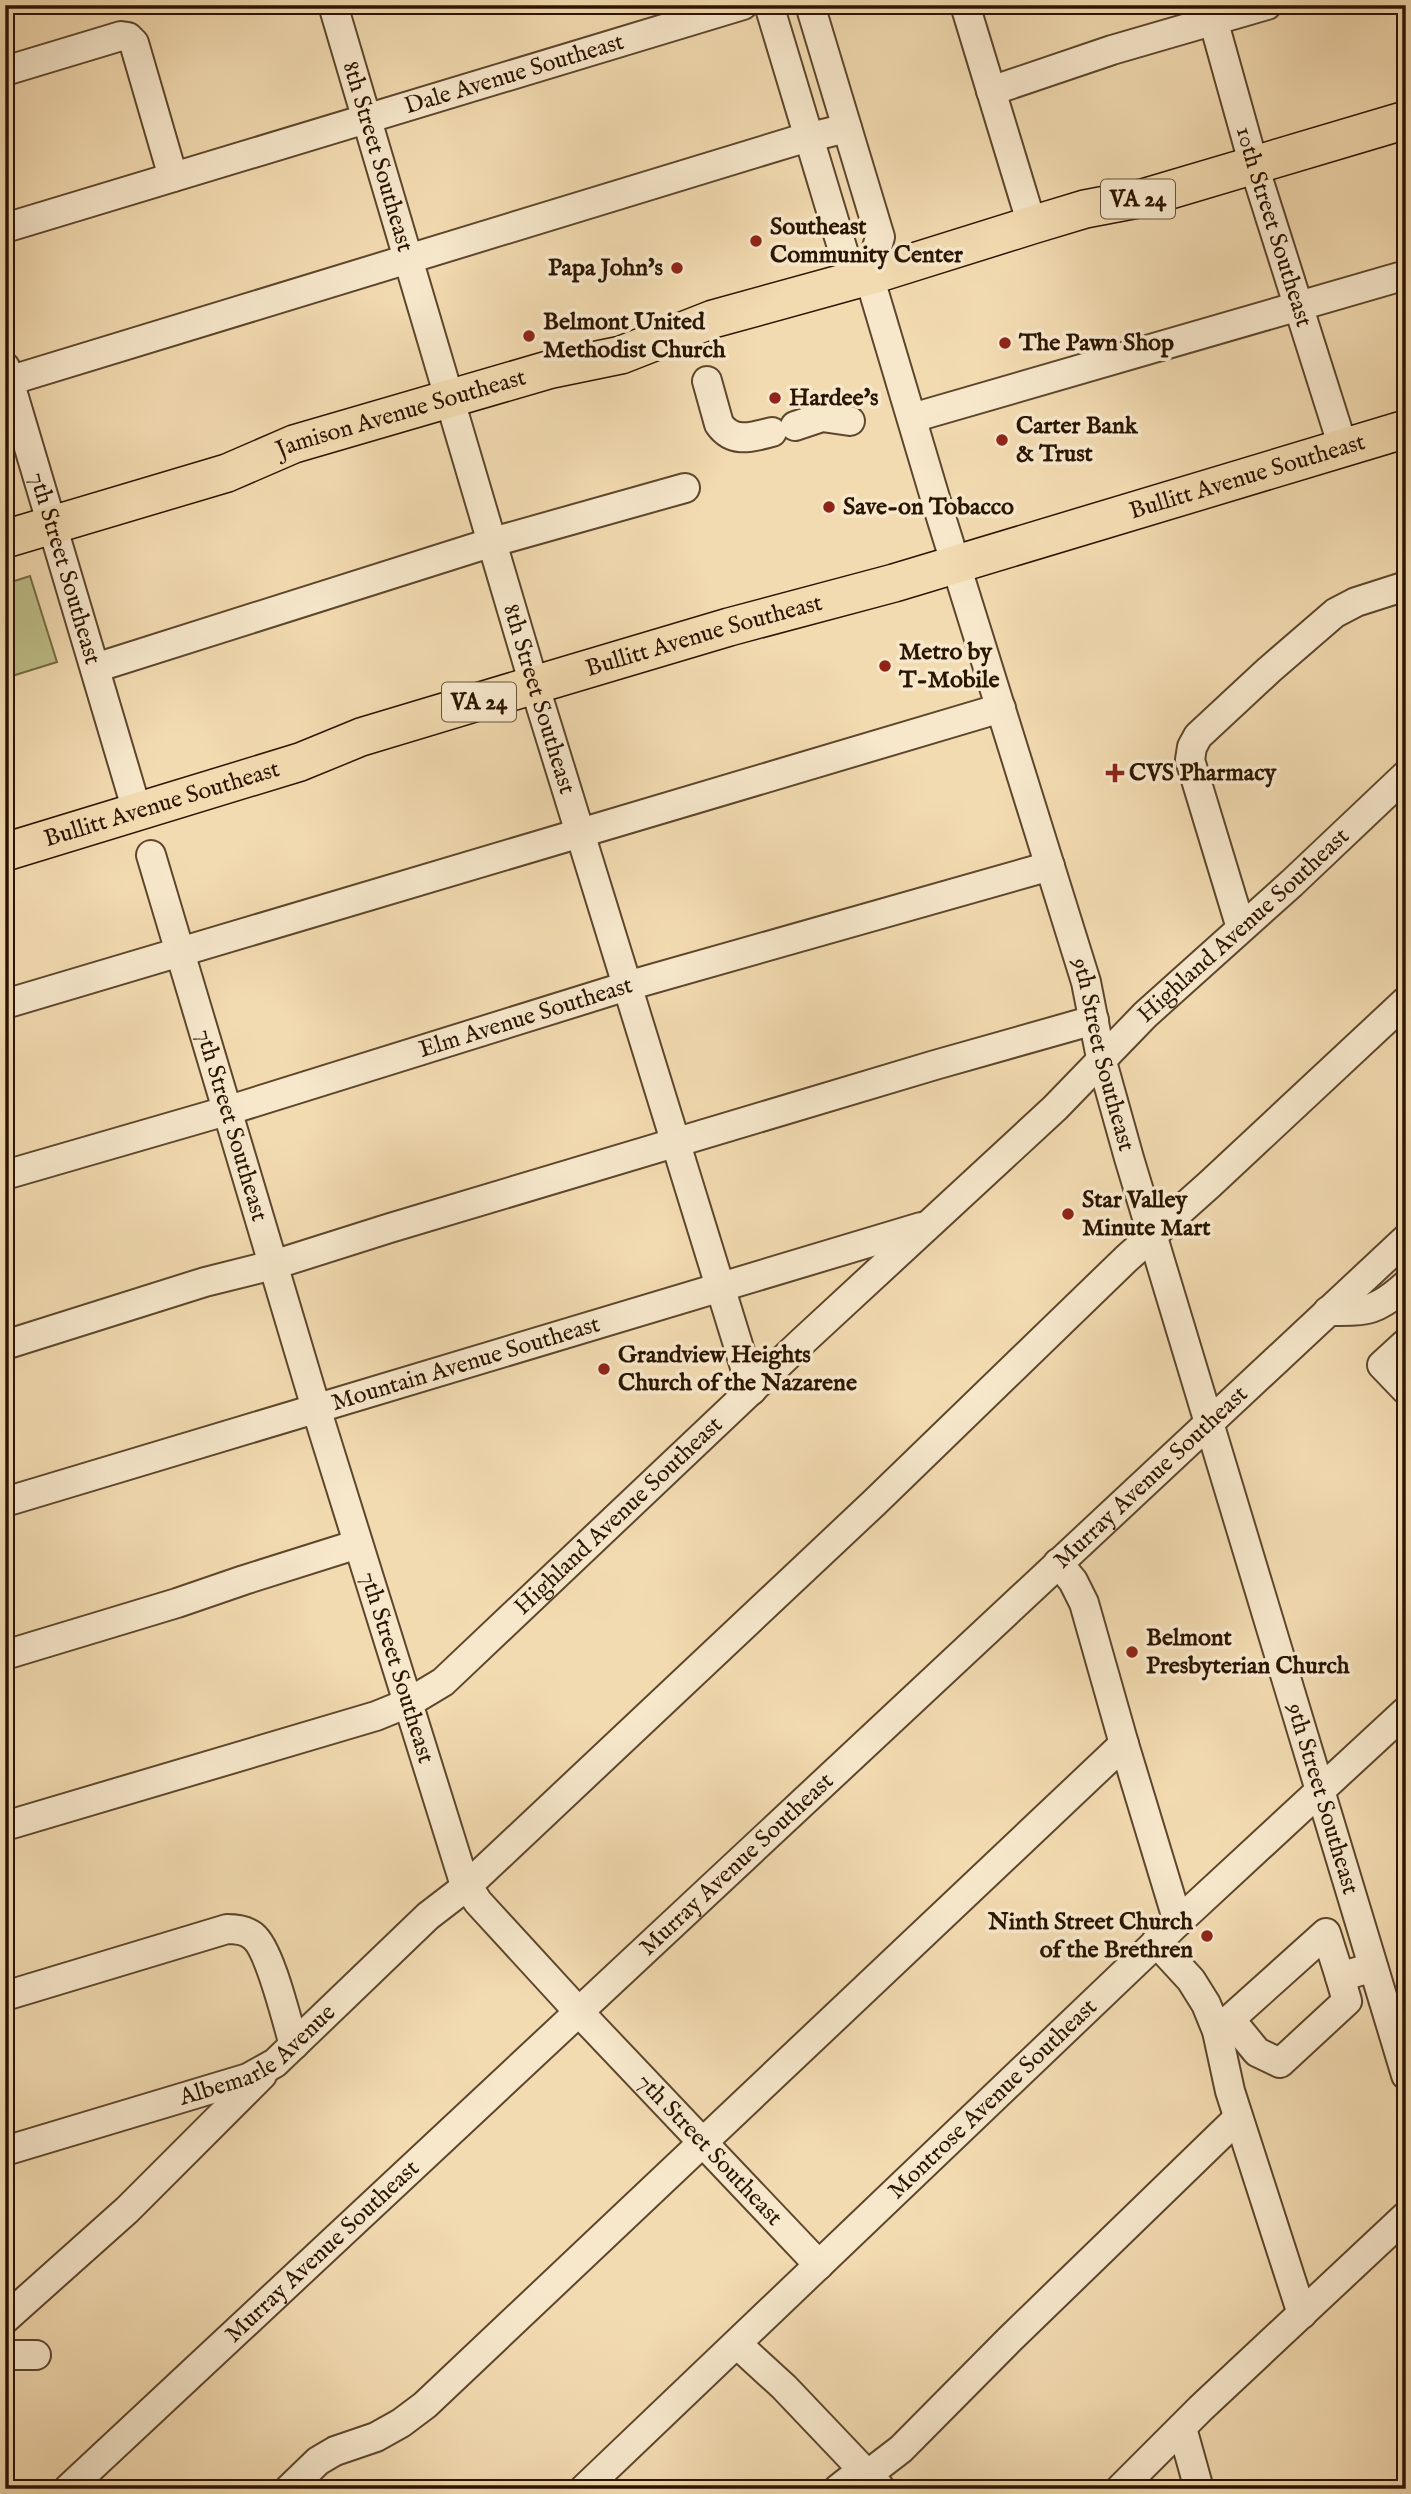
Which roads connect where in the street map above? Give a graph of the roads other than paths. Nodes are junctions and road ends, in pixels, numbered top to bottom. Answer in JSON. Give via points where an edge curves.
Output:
{"nodes":[{"id":1,"x":333,"y":5,"type":"edge"},
{"id":2,"x":743,"y":5,"type":"edge"},
{"id":3,"x":769,"y":5,"type":"edge"},
{"id":4,"x":810,"y":5,"type":"edge"},
{"id":5,"x":965,"y":5,"type":"edge"},
{"id":6,"x":1267,"y":5,"type":"edge"},
{"id":7,"x":1211,"y":13,"type":"edge"},
{"id":8,"x":5,"y":71,"type":"edge"},
{"id":9,"x":991,"y":91,"type":"junction"},
{"id":10,"x":367,"y":119,"type":"junction"},
{"id":11,"x":1406,"y":120,"type":"edge"},
{"id":12,"x":847,"y":128,"type":"junction"},
{"id":13,"x":809,"y":137,"type":"junction"},
{"id":14,"x":1254,"y":166,"type":"junction"},
{"id":15,"x":173,"y":177,"type":"junction"},
{"id":16,"x":1031,"y":225,"type":"junction"},
{"id":17,"x":5,"y":228,"type":"edge"},
{"id":18,"x":408,"y":258,"type":"junction"},
{"id":19,"x":1406,"y":275,"type":"edge"},
{"id":20,"x":869,"y":276,"type":"junction"},
{"id":21,"x":1299,"y":306,"type":"junction"},
{"id":22,"x":7,"y":376,"type":"edge"},
{"id":23,"x":707,"y":381,"type":"dead end"},
{"id":24,"x":450,"y":399,"type":"junction"},
{"id":25,"x":912,"y":418,"type":"junction"},
{"id":26,"x":850,"y":421,"type":"dead end"},
{"id":27,"x":1406,"y":429,"type":"edge"},
{"id":28,"x":1343,"y":447,"type":"junction"},
{"id":29,"x":685,"y":488,"type":"dead end"},
{"id":30,"x":53,"y":525,"type":"junction"},
{"id":31,"x":5,"y":539,"type":"edge"},
{"id":32,"x":493,"y":542,"type":"junction"},
{"id":33,"x":957,"y":564,"type":"junction"},
{"id":34,"x":1406,"y":586,"type":"edge"},
{"id":35,"x":95,"y":668,"type":"junction"},
{"id":36,"x":534,"y":685,"type":"junction"},
{"id":37,"x":1001,"y":708,"type":"junction"},
{"id":38,"x":1406,"y":775,"type":"edge"},
{"id":39,"x":137,"y":811,"type":"junction"},
{"id":40,"x":581,"y":833,"type":"junction"},
{"id":41,"x":5,"y":852,"type":"edge"},
{"id":42,"x":151,"y":855,"type":"dead end"},
{"id":43,"x":1050,"y":866,"type":"junction"},
{"id":44,"x":1241,"y":928,"type":"junction"},
{"id":45,"x":180,"y":952,"type":"junction"},
{"id":46,"x":627,"y":986,"type":"junction"},
{"id":47,"x":1406,"y":1001,"type":"edge"},
{"id":48,"x":5,"y":1004,"type":"edge"},
{"id":49,"x":1094,"y":1020,"type":"junction"},
{"id":50,"x":1101,"y":1058,"type":"junction"},
{"id":51,"x":226,"y":1111,"type":"junction"},
{"id":52,"x":677,"y":1142,"type":"junction"},
{"id":53,"x":5,"y":1175,"type":"edge"},
{"id":54,"x":927,"y":1225,"type":"junction"},
{"id":55,"x":1152,"y":1236,"type":"junction"},
{"id":56,"x":1406,"y":1239,"type":"edge"},
{"id":57,"x":273,"y":1265,"type":"junction"},
{"id":58,"x":1406,"y":1285,"type":"edge"},
{"id":59,"x":719,"y":1287,"type":"junction"},
{"id":60,"x":1328,"y":1311,"type":"junction"},
{"id":61,"x":1406,"y":1343,"type":"edge"},
{"id":62,"x":5,"y":1345,"type":"edge"},
{"id":63,"x":752,"y":1390,"type":"junction"},
{"id":64,"x":1406,"y":1390,"type":"edge"},
{"id":65,"x":316,"y":1408,"type":"junction"},
{"id":66,"x":1210,"y":1421,"type":"junction"},
{"id":67,"x":5,"y":1502,"type":"edge"},
{"id":68,"x":358,"y":1544,"type":"junction"},
{"id":69,"x":1058,"y":1563,"type":"junction"},
{"id":70,"x":5,"y":1655,"type":"edge"},
{"id":71,"x":408,"y":1703,"type":"junction"},
{"id":72,"x":1406,"y":1711,"type":"edge"},
{"id":73,"x":1124,"y":1744,"type":"junction"},
{"id":74,"x":1320,"y":1791,"type":"junction"},
{"id":75,"x":5,"y":1826,"type":"edge"},
{"id":76,"x":467,"y":1886,"type":"junction"},
{"id":77,"x":1178,"y":1922,"type":"junction"},
{"id":78,"x":1156,"y":1942,"type":"junction"},
{"id":79,"x":1373,"y":1967,"type":"junction"},
{"id":80,"x":1340,"y":1977,"type":"junction"},
{"id":81,"x":5,"y":1996,"type":"edge"},
{"id":82,"x":578,"y":2011,"type":"junction"},
{"id":83,"x":1223,"y":2025,"type":"junction"},
{"id":84,"x":294,"y":2045,"type":"junction"},
{"id":85,"x":1257,"y":2052,"type":"junction"},
{"id":86,"x":267,"y":2069,"type":"junction"},
{"id":87,"x":1406,"y":2075,"type":"edge"},
{"id":88,"x":1227,"y":2078,"type":"junction"},
{"id":89,"x":1238,"y":2118,"type":"junction"},
{"id":90,"x":704,"y":2143,"type":"junction"},
{"id":91,"x":5,"y":2151,"type":"edge"},
{"id":92,"x":1406,"y":2216,"type":"edge"},
{"id":93,"x":819,"y":2265,"type":"junction"},
{"id":94,"x":1302,"y":2314,"type":"junction"},
{"id":95,"x":5,"y":2319,"type":"edge"},
{"id":96,"x":737,"y":2344,"type":"junction"},
{"id":97,"x":5,"y":2355,"type":"edge"},
{"id":98,"x":36,"y":2355,"type":"dead end"},
{"id":99,"x":1182,"y":2428,"type":"junction"},
{"id":100,"x":873,"y":2480,"type":"edge"},
{"id":101,"x":68,"y":2489,"type":"edge"},
{"id":102,"x":289,"y":2489,"type":"edge"},
{"id":103,"x":584,"y":2489,"type":"edge"},
{"id":104,"x":838,"y":2489,"type":"edge"},
{"id":105,"x":1120,"y":2489,"type":"edge"},
{"id":106,"x":1199,"y":2489,"type":"edge"}],
"edges":[{"from":1,"to":10,"type":"street","name":"8th Street Southeast"},
{"from":2,"to":10,"type":"street","name":"Dale Avenue Southeast"},
{"from":3,"to":13,"type":"street"},
{"from":4,"to":12,"type":"street"},
{"from":5,"to":9,"type":"street"},
{"from":6,"to":7,"type":"street"},
{"from":7,"to":9,"type":"street"},
{"from":7,"to":14,"type":"street","name":"10th Street Southeast"},
{"from":8,"to":15,"type":"street","via":[[128,37],[134,43]]},
{"from":9,"to":16,"type":"street"},
{"from":10,"to":15,"type":"street","name":"Dale Avenue Southeast"},
{"from":10,"to":18,"type":"street","name":"8th Street Southeast"},
{"from":11,"to":14,"type":"main road","name":"Jamison Avenue Southeast","number":"VA 24"},
{"from":12,"to":13,"type":"street"},
{"from":12,"to":20,"type":"street","via":[[880,237]]},
{"from":13,"to":18,"type":"street"},
{"from":13,"to":20,"type":"street","via":[[845,257]]},
{"from":14,"to":16,"type":"main road","name":"Jamison Avenue Southeast","number":"VA 24"},
{"from":14,"to":21,"type":"street","name":"10th Street Southeast"},
{"from":15,"to":17,"type":"street","name":"Dale Avenue Southeast"},
{"from":16,"to":20,"type":"main road","name":"Jamison Avenue Southeast","number":"VA 24"},
{"from":18,"to":22,"type":"street"},
{"from":18,"to":24,"type":"street","name":"8th Street Southeast"},
{"from":19,"to":21,"type":"street"},
{"from":20,"to":24,"type":"main road","name":"Jamison Avenue Southeast","number":"VA 24","via":[[713,320],[621,355],[548,370]]},
{"from":20,"to":25,"type":"street","name":"9th Street Southeast"},
{"from":21,"to":25,"type":"street"},
{"from":21,"to":28,"type":"street","name":"10th Street Southeast"},
{"from":22,"to":30,"type":"street","name":"7th Street Southeast"},
{"from":23,"to":26,"type":"street","via":[[719,424],[730,435],[750,438],[822,417]]},
{"from":24,"to":30,"type":"main road","name":"Jamison Avenue Southeast","number":"VA 24","via":[[294,444],[227,473]]},
{"from":24,"to":32,"type":"street","name":"8th Street Southeast"},
{"from":25,"to":33,"type":"street","name":"9th Street Southeast"},
{"from":27,"to":28,"type":"main road","name":"Bullitt Avenue Southeast","number":"VA 24"},
{"from":28,"to":33,"type":"main road","name":"Bullitt Avenue Southeast","number":"VA 24"},
{"from":29,"to":32,"type":"street"},
{"from":30,"to":31,"type":"main road","name":"Jamison Avenue Southeast","number":"VA 24"},
{"from":30,"to":35,"type":"street","name":"7th Street Southeast"},
{"from":32,"to":35,"type":"street"},
{"from":32,"to":36,"type":"street","name":"8th Street Southeast"},
{"from":33,"to":36,"type":"main road","name":"Bullitt Avenue Southeast","number":"VA 24"},
{"from":33,"to":37,"type":"street","name":"9th Street Southeast"},
{"from":34,"to":44,"type":"street","via":[[1335,613],[1208,726],[1192,747],[1190,760]]},
{"from":35,"to":39,"type":"street","name":"7th Street Southeast"},
{"from":36,"to":39,"type":"main road","name":"Bullitt Avenue Southeast","number":"VA 24"},
{"from":36,"to":40,"type":"street","name":"8th Street Southeast"},
{"from":37,"to":40,"type":"street"},
{"from":37,"to":43,"type":"street","name":"9th Street Southeast"},
{"from":38,"to":44,"type":"street","name":"Highland Avenue Southeast"},
{"from":39,"to":41,"type":"main road","name":"Bullitt Avenue Southeast","number":"VA 24"},
{"from":40,"to":45,"type":"street"},
{"from":40,"to":46,"type":"street","name":"8th Street Southeast"},
{"from":42,"to":45,"type":"street","name":"7th Street Southeast"},
{"from":43,"to":46,"type":"street","name":"Elm Avenue Southeast"},
{"from":43,"to":49,"type":"street","name":"9th Street Southeast"},
{"from":44,"to":50,"type":"street","name":"Highland Avenue Southeast"},
{"from":45,"to":48,"type":"street"},
{"from":45,"to":51,"type":"street","name":"7th Street Southeast"},
{"from":46,"to":51,"type":"street","name":"Elm Avenue Southeast"},
{"from":46,"to":52,"type":"street","name":"8th Street Southeast"},
{"from":47,"to":55,"type":"street","name":"Albemarle Avenue"},
{"from":49,"to":50,"type":"street","name":"9th Street Southeast"},
{"from":49,"to":52,"type":"street"},
{"from":50,"to":54,"type":"street","name":"Highland Avenue Southeast","via":[[1055,1108]]},
{"from":50,"to":55,"type":"street","name":"9th Street Southeast"},
{"from":51,"to":53,"type":"street","name":"Elm Avenue Southeast"},
{"from":51,"to":57,"type":"street","name":"7th Street Southeast"},
{"from":52,"to":57,"type":"street"},
{"from":52,"to":59,"type":"street","name":"8th Street Southeast"},
{"from":54,"to":59,"type":"street","name":"Mountain Avenue Southeast"},
{"from":54,"to":63,"type":"street","name":"Highland Avenue Southeast"},
{"from":55,"to":66,"type":"street","name":"9th Street Southeast"},
{"from":55,"to":76,"type":"street","name":"Albemarle Avenue"},
{"from":56,"to":60,"type":"street","name":"Murray Avenue Southeast"},
{"from":57,"to":62,"type":"street"},
{"from":57,"to":65,"type":"street","name":"7th Street Southeast"},
{"from":58,"to":60,"type":"street","via":[[1373,1309]]},
{"from":59,"to":63,"type":"street","name":"8th Street Southeast"},
{"from":59,"to":65,"type":"street","name":"Mountain Avenue Southeast"},
{"from":60,"to":66,"type":"street","name":"Murray Avenue Southeast"},
{"from":61,"to":64,"type":"street","via":[[1382,1365]]},
{"from":63,"to":71,"type":"street","name":"Highland Avenue Southeast","via":[[443,1682]]},
{"from":65,"to":67,"type":"street","name":"Mountain Avenue Southeast"},
{"from":65,"to":68,"type":"street","name":"7th Street Southeast"},
{"from":66,"to":69,"type":"street","name":"Murray Avenue Southeast"},
{"from":66,"to":74,"type":"street","name":"9th Street Southeast"},
{"from":68,"to":70,"type":"street"},
{"from":68,"to":71,"type":"street","name":"7th Street Southeast"},
{"from":69,"to":73,"type":"street","via":[[1084,1603]]},
{"from":69,"to":82,"type":"street","name":"Murray Avenue Southeast"},
{"from":71,"to":75,"type":"street","name":"Highland Avenue Southeast","via":[[325,1732]]},
{"from":71,"to":76,"type":"street","name":"7th Street Southeast"},
{"from":72,"to":74,"type":"street","name":"Montrose Avenue Southeast"},
{"from":73,"to":77,"type":"street"},
{"from":73,"to":90,"type":"street"},
{"from":74,"to":77,"type":"street","name":"Montrose Avenue Southeast"},
{"from":74,"to":79,"type":"street","name":"9th Street Southeast"},
{"from":76,"to":82,"type":"street","name":"7th Street Southeast"},
{"from":76,"to":84,"type":"street","name":"Albemarle Avenue","via":[[428,1916]]},
{"from":77,"to":78,"type":"street","name":"Montrose Avenue Southeast"},
{"from":78,"to":83,"type":"street"},
{"from":78,"to":93,"type":"street","name":"Montrose Avenue Southeast"},
{"from":79,"to":80,"type":"street"},
{"from":79,"to":87,"type":"street","name":"9th Street Southeast"},
{"from":80,"to":83,"type":"street","via":[[1326,1933]]},
{"from":80,"to":85,"type":"street","via":[[1347,2001],[1280,2063]]},
{"from":81,"to":84,"type":"street","via":[[227,1929],[240,1930],[252,1935],[264,1951]]},
{"from":82,"to":90,"type":"street","name":"7th Street Southeast"},
{"from":82,"to":101,"type":"street","name":"Murray Avenue Southeast"},
{"from":83,"to":85,"type":"street"},
{"from":83,"to":88,"type":"street"},
{"from":84,"to":86,"type":"street","name":"Albemarle Avenue"},
{"from":85,"to":88,"type":"street"},
{"from":86,"to":91,"type":"street","name":"Albemarle Avenue"},
{"from":86,"to":95,"type":"street","via":[[127,2210]]},
{"from":88,"to":89,"type":"street"},
{"from":89,"to":94,"type":"street"},
{"from":89,"to":100,"type":"street","via":[[901,2449],[875,2469]]},
{"from":90,"to":93,"type":"street","name":"7th Street Southeast"},
{"from":90,"to":102,"type":"street","via":[[425,2406],[376,2437],[318,2461]]},
{"from":92,"to":94,"type":"street"},
{"from":93,"to":96,"type":"street","name":"Montrose Avenue Southeast"},
{"from":94,"to":99,"type":"street"},
{"from":96,"to":100,"type":"street"},
{"from":96,"to":103,"type":"street","name":"Montrose Avenue Southeast"},
{"from":97,"to":98,"type":"street"},
{"from":99,"to":105,"type":"street"},
{"from":99,"to":106,"type":"street"},
{"from":100,"to":104,"type":"street","via":[[856,2475]]}]}
